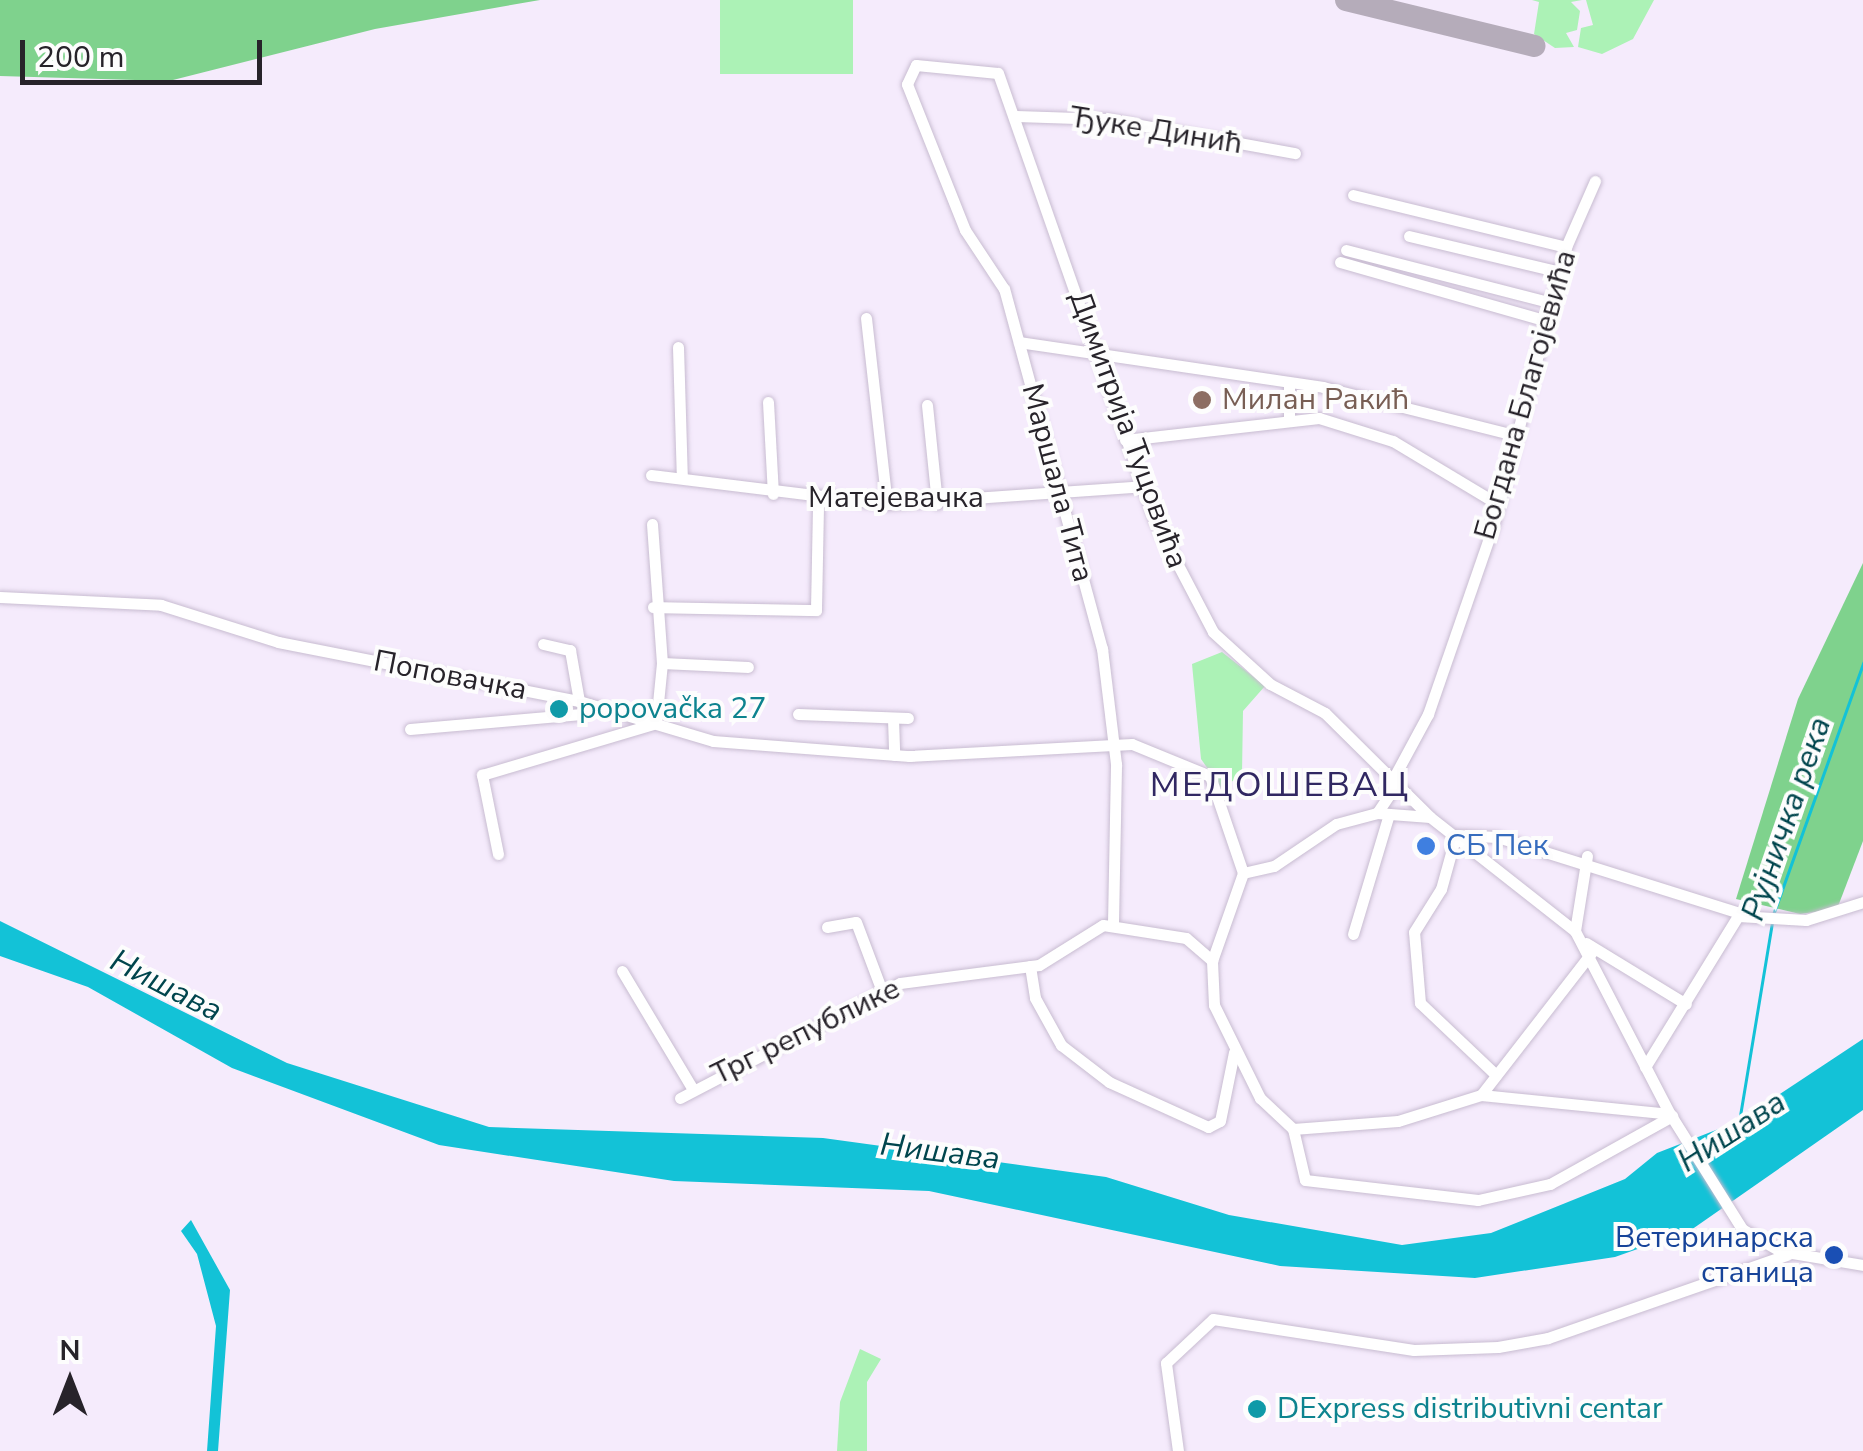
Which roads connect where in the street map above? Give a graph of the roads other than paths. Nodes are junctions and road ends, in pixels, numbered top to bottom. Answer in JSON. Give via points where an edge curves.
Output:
{"nodes":[{"id":1,"x":909,"y":67,"type":"joint"},
{"id":2,"x":1016,"y":116,"type":"junction"},
{"id":3,"x":1295,"y":153,"type":"dead end"},
{"id":4,"x":1595,"y":180,"type":"dead end"},
{"id":5,"x":1352,"y":196,"type":"dead end"},
{"id":6,"x":1409,"y":236,"type":"dead end"},
{"id":7,"x":1566,"y":247,"type":"junction"},
{"id":8,"x":1560,"y":272,"type":"junction"},
{"id":9,"x":1552,"y":302,"type":"junction"},
{"id":10,"x":866,"y":318,"type":"dead end"},
{"id":11,"x":1547,"y":322,"type":"junction"},
{"id":12,"x":1019,"y":342,"type":"junction"},
{"id":13,"x":1092,"y":346,"type":"junction"},
{"id":14,"x":678,"y":347,"type":"dead end"},
{"id":15,"x":1289,"y":385,"type":"junction"},
{"id":16,"x":768,"y":402,"type":"dead end"},
{"id":17,"x":927,"y":405,"type":"dead end"},
{"id":18,"x":1290,"y":416,"type":"junction"},
{"id":19,"x":1514,"y":435,"type":"junction"},
{"id":20,"x":1126,"y":440,"type":"junction"},
{"id":21,"x":651,"y":474,"type":"dead end"},
{"id":22,"x":682,"y":478,"type":"junction"},
{"id":23,"x":1142,"y":486,"type":"junction"},
{"id":24,"x":1058,"y":493,"type":"junction"},
{"id":25,"x":773,"y":494,"type":"junction"},
{"id":26,"x":818,"y":502,"type":"junction"},
{"id":27,"x":938,"y":503,"type":"junction"},
{"id":28,"x":887,"y":504,"type":"junction"},
{"id":29,"x":1498,"y":504,"type":"junction"},
{"id":30,"x":652,"y":524,"type":"dead end"},
{"id":31,"x":0,"y":597,"type":"edge"},
{"id":32,"x":653,"y":607,"type":"junction"},
{"id":33,"x":543,"y":644,"type":"dead end"},
{"id":34,"x":662,"y":663,"type":"junction"},
{"id":35,"x":748,"y":667,"type":"dead end"},
{"id":36,"x":584,"y":702,"type":"junction"},
{"id":37,"x":798,"y":714,"type":"dead end"},
{"id":38,"x":908,"y":718,"type":"dead end"},
{"id":39,"x":893,"y":719,"type":"junction"},
{"id":40,"x":656,"y":723,"type":"junction"},
{"id":41,"x":410,"y":729,"type":"dead end"},
{"id":42,"x":1114,"y":742,"type":"junction"},
{"id":43,"x":894,"y":755,"type":"junction"},
{"id":44,"x":1393,"y":799,"type":"junction"},
{"id":45,"x":1417,"y":802,"type":"junction"},
{"id":46,"x":1409,"y":816,"type":"junction"},
{"id":47,"x":1430,"y":818,"type":"junction"},
{"id":48,"x":1456,"y":836,"type":"junction"},
{"id":49,"x":498,"y":854,"type":"dead end"},
{"id":50,"x":1586,"y":859,"type":"junction"},
{"id":51,"x":1243,"y":873,"type":"junction"},
{"id":52,"x":1863,"y":902,"type":"edge"},
{"id":53,"x":1742,"y":914,"type":"junction"},
{"id":54,"x":1113,"y":923,"type":"junction"},
{"id":55,"x":827,"y":927,"type":"dead end"},
{"id":56,"x":1575,"y":931,"type":"junction"},
{"id":57,"x":1353,"y":934,"type":"dead end"},
{"id":58,"x":1221,"y":936,"type":"junction"},
{"id":59,"x":1193,"y":941,"type":"junction"},
{"id":60,"x":1589,"y":948,"type":"junction"},
{"id":61,"x":1212,"y":962,"type":"junction"},
{"id":62,"x":1030,"y":966,"type":"junction"},
{"id":63,"x":622,"y":971,"type":"dead end"},
{"id":64,"x":882,"y":991,"type":"junction"},
{"id":65,"x":1686,"y":1004,"type":"junction"},
{"id":66,"x":1234,"y":1051,"type":"junction"},
{"id":67,"x":1645,"y":1067,"type":"junction"},
{"id":68,"x":1496,"y":1076,"type":"junction"},
{"id":69,"x":692,"y":1088,"type":"junction"},
{"id":70,"x":1480,"y":1095,"type":"junction"},
{"id":71,"x":680,"y":1098,"type":"dead end"},
{"id":72,"x":1671,"y":1115,"type":"junction"},
{"id":73,"x":1292,"y":1129,"type":"junction"},
{"id":74,"x":1759,"y":1242,"type":"junction"},
{"id":75,"x":1791,"y":1254,"type":"junction"},
{"id":76,"x":1758,"y":1262,"type":"junction"},
{"id":77,"x":1863,"y":1266,"type":"edge"},
{"id":78,"x":1178,"y":1451,"type":"edge"}],
"edges":[{"from":1,"to":2,"type":"street","name":"Димитрија Туцовића","via":[[993,69]]},
{"from":1,"to":12,"type":"street","name":"Маршала Тита","via":[[964,230],[1004,289]]},
{"from":2,"to":3,"type":"street","name":"Ђуке Динић","via":[[1106,118]]},
{"from":2,"to":13,"type":"street","name":"Димитрија Туцовића"},
{"from":4,"to":7,"type":"street","name":"Богдана Благојевића"},
{"from":5,"to":7,"type":"street"},
{"from":6,"to":8,"type":"street"},
{"from":7,"to":8,"type":"street","name":"Богдана Благојевића"},
{"from":8,"to":9,"type":"street","name":"Богдана Благојевића"},
{"from":9,"to":11,"type":"street","name":"Богдана Благојевића"},
{"from":9,"to":11,"type":"street","via":[[1343,256]]},
{"from":10,"to":28,"type":"street"},
{"from":11,"to":19,"type":"street","name":"Богдана Благојевића"},
{"from":12,"to":13,"type":"street"},
{"from":12,"to":24,"type":"street","name":"Маршала Тита"},
{"from":13,"to":15,"type":"street"},
{"from":13,"to":20,"type":"street","name":"Димитрија Туцовића"},
{"from":14,"to":22,"type":"street"},
{"from":15,"to":18,"type":"street"},
{"from":15,"to":19,"type":"street"},
{"from":16,"to":25,"type":"street"},
{"from":17,"to":27,"type":"street"},
{"from":18,"to":20,"type":"street"},
{"from":18,"to":29,"type":"street","via":[[1393,441]]},
{"from":19,"to":29,"type":"street","name":"Богдана Благојевића"},
{"from":20,"to":23,"type":"street","name":"Димитрија Туцовића"},
{"from":21,"to":22,"type":"street","name":"Матејевачка"},
{"from":22,"to":25,"type":"street","name":"Матејевачка"},
{"from":23,"to":24,"type":"street","name":"Матејевачка"},
{"from":23,"to":44,"type":"street","name":"Димитрија Туцовића","via":[[1213,632],[1270,684],[1324,712]]},
{"from":24,"to":27,"type":"street","name":"Матејевачка"},
{"from":24,"to":42,"type":"street","name":"Маршала Тита","via":[[1102,649]]},
{"from":25,"to":26,"type":"street","name":"Матејевачка"},
{"from":26,"to":28,"type":"street","name":"Матејевачка"},
{"from":26,"to":32,"type":"street","via":[[816,610]]},
{"from":27,"to":28,"type":"street","name":"Матејевачка"},
{"from":29,"to":44,"type":"street","name":"Богдана Благојевића"},
{"from":30,"to":32,"type":"street"},
{"from":31,"to":36,"type":"street","name":"Поповачка","via":[[161,606],[278,642]]},
{"from":32,"to":34,"type":"street"},
{"from":33,"to":36,"type":"street","via":[[570,650]]},
{"from":34,"to":35,"type":"street"},
{"from":34,"to":40,"type":"street"},
{"from":36,"to":40,"type":"street","name":"Поповачка"},
{"from":36,"to":41,"type":"street","via":[[581,714]]},
{"from":37,"to":39,"type":"street"},
{"from":38,"to":39,"type":"street"},
{"from":39,"to":43,"type":"street"},
{"from":40,"to":43,"type":"street","name":"Поповачка","via":[[713,741]]},
{"from":40,"to":49,"type":"street","via":[[482,775]]},
{"from":42,"to":43,"type":"street","name":"Поповачка"},
{"from":42,"to":51,"type":"street","name":"Поповачка","via":[[1174,754],[1210,776]]},
{"from":42,"to":54,"type":"street","name":"Маршала Тита"},
{"from":44,"to":45,"type":"street","name":"Димитрија Туцовића"},
{"from":44,"to":46,"type":"street"},
{"from":44,"to":51,"type":"street"},
{"from":44,"to":57,"type":"street","name":"Богдана Благојевића"},
{"from":45,"to":46,"type":"street"},
{"from":45,"to":47,"type":"street","name":"Димитрија Туцовића"},
{"from":46,"to":47,"type":"street"},
{"from":47,"to":48,"type":"street"},
{"from":48,"to":50,"type":"street","via":[[1482,833]]},
{"from":48,"to":56,"type":"street"},
{"from":48,"to":68,"type":"street","via":[[1440,889],[1414,932],[1419,994]]},
{"from":50,"to":53,"type":"street"},
{"from":50,"to":56,"type":"street"},
{"from":51,"to":58,"type":"street"},
{"from":52,"to":53,"type":"street","via":[[1814,919]]},
{"from":53,"to":65,"type":"street"},
{"from":54,"to":59,"type":"street"},
{"from":54,"to":62,"type":"street","name":"Трг републике"},
{"from":55,"to":64,"type":"street","via":[[856,922]]},
{"from":56,"to":60,"type":"street"},
{"from":58,"to":59,"type":"street"},
{"from":58,"to":61,"type":"street"},
{"from":59,"to":61,"type":"street"},
{"from":60,"to":65,"type":"street"},
{"from":60,"to":67,"type":"street"},
{"from":60,"to":68,"type":"street"},
{"from":61,"to":66,"type":"street","via":[[1214,1005]]},
{"from":62,"to":64,"type":"street","name":"Трг републике","via":[[927,976]]},
{"from":62,"to":66,"type":"street","via":[[1035,998],[1061,1044],[1109,1082],[1208,1126],[1220,1122]]},
{"from":63,"to":69,"type":"street"},
{"from":64,"to":69,"type":"street","name":"Трг републике"},
{"from":65,"to":67,"type":"street"},
{"from":66,"to":73,"type":"street","via":[[1260,1098]]},
{"from":67,"to":72,"type":"street"},
{"from":68,"to":70,"type":"street"},
{"from":69,"to":71,"type":"street","name":"Трг републике"},
{"from":70,"to":72,"type":"street"},
{"from":70,"to":73,"type":"street","via":[[1398,1122]]},
{"from":72,"to":73,"type":"street","via":[[1550,1184],[1478,1200],[1305,1180]]},
{"from":72,"to":74,"type":"street","via":[[1731,1216]]},
{"from":74,"to":75,"type":"street"},
{"from":74,"to":76,"type":"street"},
{"from":75,"to":76,"type":"street"},
{"from":75,"to":77,"type":"street"},
{"from":76,"to":78,"type":"street","via":[[1548,1338],[1484,1348],[1414,1350],[1213,1319],[1166,1364]]}]}
